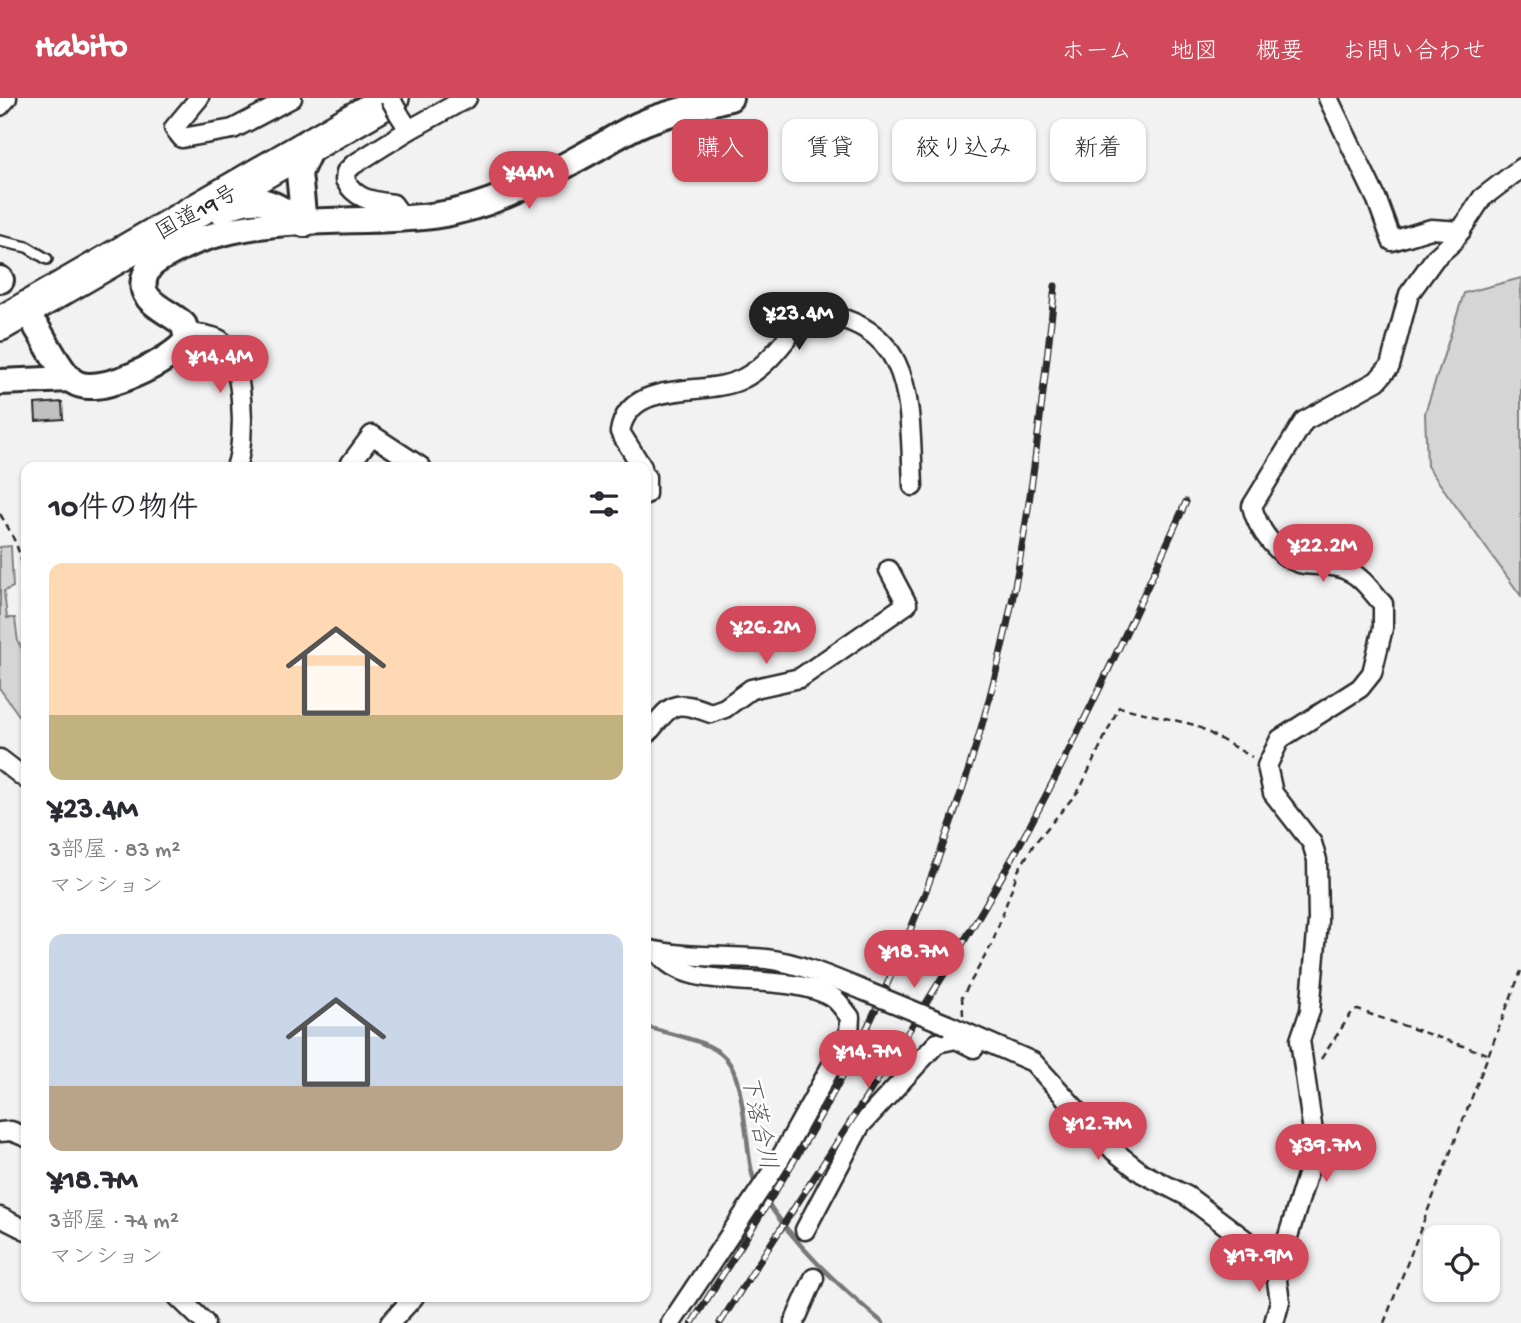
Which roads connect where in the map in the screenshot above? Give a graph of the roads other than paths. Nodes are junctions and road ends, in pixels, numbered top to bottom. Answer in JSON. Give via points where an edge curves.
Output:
{"nodes":[{"id":1,"x":7,"y":98,"type":"edge"},
{"id":2,"x":199,"y":98,"type":"edge"},
{"id":3,"x":292,"y":98,"type":"edge"},
{"id":4,"x":355,"y":98,"type":"edge"},
{"id":5,"x":467,"y":98,"type":"edge"},
{"id":6,"x":730,"y":98,"type":"edge"},
{"id":7,"x":1328,"y":98,"type":"edge"},
{"id":8,"x":393,"y":103,"type":"edge"},
{"id":9,"x":0,"y":106,"type":"edge"},
{"id":10,"x":409,"y":131,"type":"junction"},
{"id":11,"x":311,"y":147,"type":"junction"},
{"id":12,"x":1521,"y":168,"type":"edge"},
{"id":13,"x":192,"y":213,"type":"junction"},
{"id":14,"x":403,"y":218,"type":"junction"},
{"id":15,"x":304,"y":225,"type":"junction"},
{"id":16,"x":1461,"y":231,"type":"junction"},
{"id":17,"x":0,"y":241,"type":"edge"},
{"id":18,"x":47,"y":259,"type":"dead end"},
{"id":19,"x":0,"y":287,"type":"edge"},
{"id":20,"x":0,"y":324,"type":"edge"},
{"id":21,"x":37,"y":328,"type":"dead end"},
{"id":22,"x":187,"y":333,"type":"junction"},
{"id":23,"x":70,"y":379,"type":"junction"},
{"id":24,"x":0,"y":382,"type":"edge"},
{"id":25,"x":237,"y":462,"type":"edge"},
{"id":26,"x":352,"y":462,"type":"edge"},
{"id":27,"x":413,"y":462,"type":"edge"},
{"id":28,"x":639,"y":462,"type":"edge"},
{"id":29,"x":912,"y":486,"type":"dead end"},
{"id":30,"x":889,"y":570,"type":"dead end"},
{"id":31,"x":651,"y":729,"type":"edge"},
{"id":32,"x":0,"y":760,"type":"edge"},
{"id":33,"x":21,"y":775,"type":"edge"},
{"id":34,"x":652,"y":951,"type":"edge"},
{"id":35,"x":999,"y":1045,"type":"junction"},
{"id":36,"x":0,"y":1132,"type":"edge"},
{"id":37,"x":21,"y":1135,"type":"edge"},
{"id":38,"x":0,"y":1217,"type":"edge"},
{"id":39,"x":21,"y":1228,"type":"edge"},
{"id":40,"x":805,"y":1230,"type":"dead end"},
{"id":41,"x":1275,"y":1268,"type":"junction"},
{"id":42,"x":814,"y":1278,"type":"dead end"},
{"id":43,"x":183,"y":1302,"type":"edge"},
{"id":44,"x":409,"y":1302,"type":"edge"},
{"id":45,"x":205,"y":1323,"type":"edge"},
{"id":46,"x":390,"y":1323,"type":"edge"},
{"id":47,"x":671,"y":1323,"type":"edge"},
{"id":48,"x":794,"y":1323,"type":"edge"},
{"id":49,"x":1275,"y":1323,"type":"edge"}],
"edges":[{"from":1,"to":9,"type":"street"},
{"from":2,"to":3,"type":"street","via":[[174,128],[181,138],[233,129]]},
{"from":4,"to":19,"type":"highway","name":"国道19号"},
{"from":5,"to":10,"type":"street"},
{"from":6,"to":14,"type":"street","via":[[648,121],[508,196],[434,216]]},
{"from":7,"to":16,"type":"street","via":[[1392,241],[1432,229]]},
{"from":8,"to":10,"type":"street"},
{"from":8,"to":11,"type":"highway","name":"国道19号"},
{"from":10,"to":14,"type":"street","via":[[353,164],[345,180],[365,199],[393,204]]},
{"from":11,"to":13,"type":"highway","name":"国道19号"},
{"from":11,"to":15,"type":"street","via":[[299,173]]},
{"from":12,"to":16,"type":"street","via":[[1482,198]]},
{"from":13,"to":15,"type":"street","via":[[208,216],[254,198]]},
{"from":13,"to":20,"type":"highway","name":"国道19号"},
{"from":14,"to":15,"type":"street"},
{"from":15,"to":22,"type":"street","via":[[223,232],[189,243],[152,264],[145,278],[146,296],[159,310],[177,318]]},
{"from":16,"to":41,"type":"street","via":[[1409,294],[1390,366],[1377,381],[1304,421],[1252,506],[1255,519],[1278,550],[1301,563],[1335,565],[1354,573],[1383,604],[1371,673],[1360,688],[1280,739],[1267,766],[1273,793],[1312,843],[1317,860],[1318,921],[1310,1011],[1300,1040],[1313,1132],[1311,1162]]},
{"from":17,"to":18,"type":"lane","via":[[27,247]]},
{"from":21,"to":23,"type":"street"},
{"from":22,"to":23,"type":"street","via":[[187,340],[174,352],[114,383],[82,386]]},
{"from":22,"to":25,"type":"street","via":[[219,338],[230,351],[244,429]]},
{"from":23,"to":24,"type":"street"},
{"from":26,"to":27,"type":"street","via":[[372,435]]},
{"from":28,"to":29,"type":"street","via":[[620,432],[622,420],[636,403],[665,392],[716,388],[744,378],[765,363],[808,312],[834,314],[879,337],[895,355],[905,380]]},
{"from":30,"to":31,"type":"street","via":[[907,604],[800,678],[751,689],[711,713],[684,703],[670,707]]},
{"from":32,"to":33,"type":"street"},
{"from":34,"to":35,"type":"street","bridge":true,"via":[[795,965]]},
{"from":34,"to":47,"type":"street","via":[[678,969],[704,978],[763,979],[816,989],[835,999],[850,1017],[849,1034],[766,1183]]},
{"from":35,"to":40,"type":"street","via":[[985,1053],[956,1039],[937,1043],[860,1126]]},
{"from":35,"to":41,"type":"street","via":[[1045,1072],[1114,1151],[1142,1173],[1187,1196],[1260,1251]]},
{"from":36,"to":37,"type":"street"},
{"from":38,"to":39,"type":"street"},
{"from":41,"to":49,"type":"street","via":[[1280,1301]]},
{"from":42,"to":48,"type":"street"},
{"from":43,"to":45,"type":"street"},
{"from":44,"to":46,"type":"street"}]}
